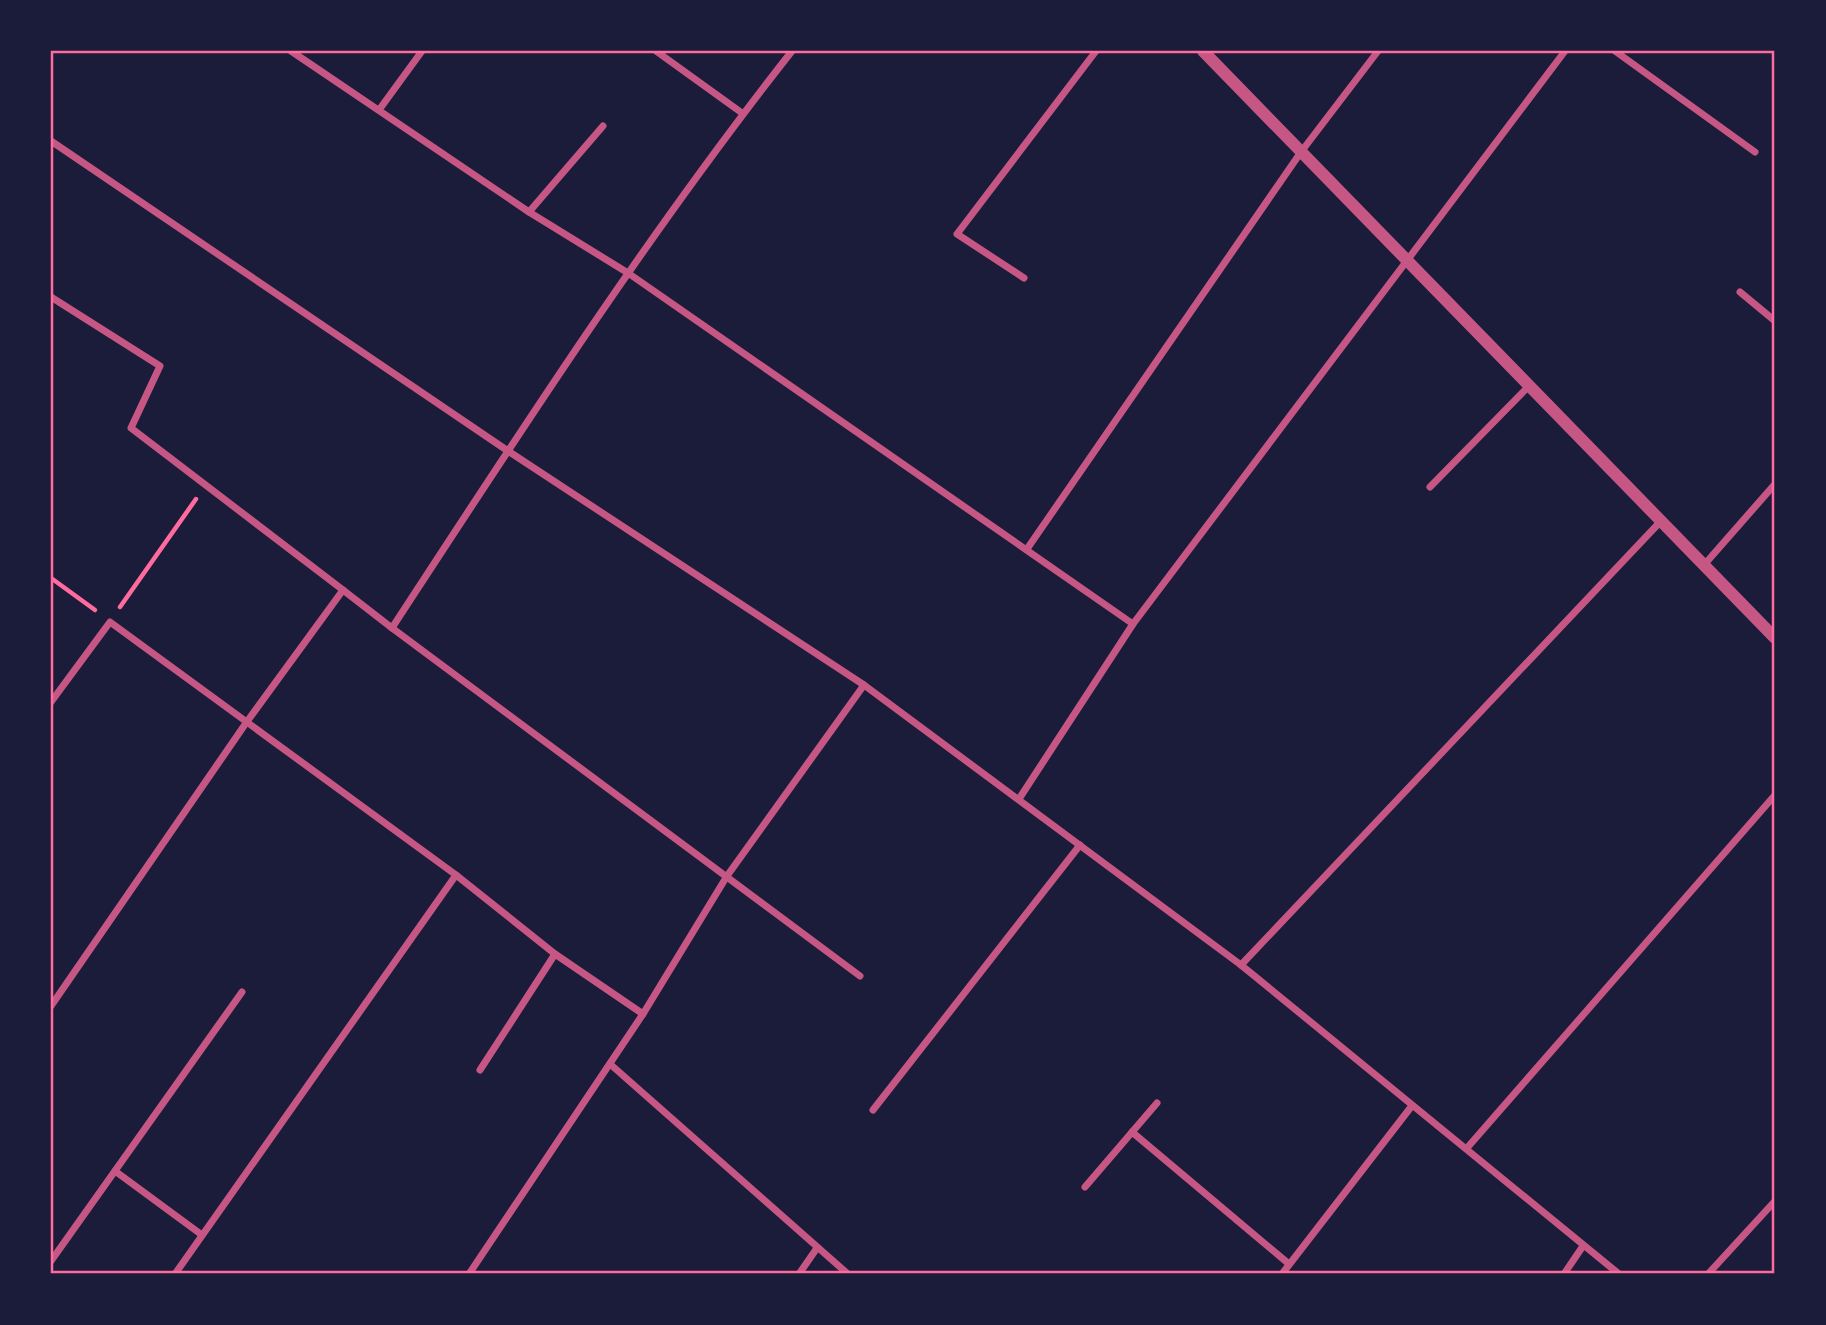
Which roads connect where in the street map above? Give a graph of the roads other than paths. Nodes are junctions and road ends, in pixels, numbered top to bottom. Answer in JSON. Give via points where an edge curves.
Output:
{"nodes":[{"id":1,"x":291,"y":51,"type":"edge"},
{"id":2,"x":422,"y":51,"type":"edge"},
{"id":3,"x":656,"y":51,"type":"edge"},
{"id":4,"x":792,"y":51,"type":"edge"},
{"id":5,"x":1096,"y":51,"type":"edge"},
{"id":6,"x":1203,"y":51,"type":"edge"},
{"id":7,"x":1378,"y":51,"type":"edge"},
{"id":8,"x":1566,"y":51,"type":"edge"},
{"id":9,"x":1615,"y":51,"type":"edge"},
{"id":10,"x":379,"y":110,"type":"junction"},
{"id":11,"x":743,"y":113,"type":"junction"},
{"id":12,"x":603,"y":126,"type":"dead end"},
{"id":13,"x":51,"y":141,"type":"edge"},
{"id":14,"x":1301,"y":152,"type":"junction"},
{"id":15,"x":1755,"y":152,"type":"dead end"},
{"id":16,"x":529,"y":212,"type":"junction"},
{"id":17,"x":1406,"y":260,"type":"junction"},
{"id":18,"x":628,"y":274,"type":"junction"},
{"id":19,"x":1024,"y":278,"type":"dead end"},
{"id":20,"x":1740,"y":292,"type":"dead end"},
{"id":21,"x":51,"y":297,"type":"edge"},
{"id":22,"x":1775,"y":321,"type":"edge"},
{"id":23,"x":1529,"y":386,"type":"junction"},
{"id":24,"x":508,"y":451,"type":"junction"},
{"id":25,"x":1775,"y":484,"type":"edge"},
{"id":26,"x":1430,"y":487,"type":"dead end"},
{"id":27,"x":1661,"y":521,"type":"junction"},
{"id":28,"x":1027,"y":549,"type":"junction"},
{"id":29,"x":1704,"y":565,"type":"junction"},
{"id":30,"x":343,"y":590,"type":"junction"},
{"id":31,"x":1133,"y":624,"type":"junction"},
{"id":32,"x":392,"y":628,"type":"junction"},
{"id":33,"x":1775,"y":638,"type":"edge"},
{"id":34,"x":864,"y":685,"type":"junction"},
{"id":35,"x":51,"y":702,"type":"edge"},
{"id":36,"x":246,"y":723,"type":"junction"},
{"id":37,"x":1775,"y":795,"type":"edge"},
{"id":38,"x":1020,"y":799,"type":"junction"},
{"id":39,"x":1080,"y":845,"type":"junction"},
{"id":40,"x":456,"y":875,"type":"junction"},
{"id":41,"x":727,"y":876,"type":"junction"},
{"id":42,"x":555,"y":954,"type":"junction"},
{"id":43,"x":1241,"y":965,"type":"junction"},
{"id":44,"x":860,"y":976,"type":"dead end"},
{"id":45,"x":242,"y":992,"type":"dead end"},
{"id":46,"x":51,"y":1006,"type":"edge"},
{"id":47,"x":643,"y":1014,"type":"junction"},
{"id":48,"x":610,"y":1064,"type":"junction"},
{"id":49,"x":480,"y":1070,"type":"dead end"},
{"id":50,"x":1157,"y":1104,"type":"dead end"},
{"id":51,"x":1411,"y":1107,"type":"junction"},
{"id":52,"x":873,"y":1110,"type":"dead end"},
{"id":53,"x":1132,"y":1132,"type":"junction"},
{"id":54,"x":1466,"y":1148,"type":"junction"},
{"id":55,"x":115,"y":1171,"type":"junction"},
{"id":56,"x":1085,"y":1187,"type":"dead end"},
{"id":57,"x":1775,"y":1201,"type":"edge"},
{"id":58,"x":202,"y":1235,"type":"junction"},
{"id":59,"x":1583,"y":1246,"type":"junction"},
{"id":60,"x":817,"y":1248,"type":"junction"},
{"id":61,"x":51,"y":1261,"type":"edge"},
{"id":62,"x":1289,"y":1264,"type":"junction"},
{"id":63,"x":175,"y":1274,"type":"edge"},
{"id":64,"x":468,"y":1274,"type":"edge"},
{"id":65,"x":799,"y":1274,"type":"edge"},
{"id":66,"x":848,"y":1274,"type":"edge"},
{"id":67,"x":1282,"y":1274,"type":"edge"},
{"id":68,"x":1564,"y":1274,"type":"edge"},
{"id":69,"x":1619,"y":1274,"type":"edge"},
{"id":70,"x":1708,"y":1274,"type":"edge"}],
"edges":[{"from":1,"to":10,"type":"street"},
{"from":2,"to":10,"type":"street"},
{"from":3,"to":11,"type":"street"},
{"from":4,"to":11,"type":"street"},
{"from":5,"to":19,"type":"street","via":[[957,234]]},
{"from":6,"to":14,"type":"street"},
{"from":7,"to":14,"type":"street"},
{"from":8,"to":17,"type":"street"},
{"from":9,"to":15,"type":"street"},
{"from":10,"to":16,"type":"street"},
{"from":11,"to":18,"type":"street"},
{"from":12,"to":16,"type":"street"},
{"from":13,"to":24,"type":"street"},
{"from":14,"to":17,"type":"street"},
{"from":14,"to":28,"type":"street"},
{"from":16,"to":18,"type":"street"},
{"from":17,"to":23,"type":"street"},
{"from":17,"to":31,"type":"street"},
{"from":18,"to":24,"type":"street"},
{"from":18,"to":28,"type":"street"},
{"from":20,"to":22,"type":"street"},
{"from":21,"to":30,"type":"street","via":[[160,366],[131,428]]},
{"from":23,"to":26,"type":"street"},
{"from":23,"to":27,"type":"street"},
{"from":24,"to":32,"type":"street"},
{"from":24,"to":34,"type":"street"},
{"from":25,"to":29,"type":"street"},
{"from":27,"to":29,"type":"street"},
{"from":27,"to":43,"type":"street"},
{"from":28,"to":31,"type":"street"},
{"from":29,"to":33,"type":"street"},
{"from":30,"to":32,"type":"street"},
{"from":30,"to":36,"type":"street"},
{"from":31,"to":38,"type":"street"},
{"from":32,"to":41,"type":"street"},
{"from":34,"to":38,"type":"street"},
{"from":34,"to":41,"type":"street"},
{"from":35,"to":36,"type":"street","via":[[110,622]]},
{"from":36,"to":40,"type":"street"},
{"from":36,"to":46,"type":"street"},
{"from":37,"to":54,"type":"street"},
{"from":38,"to":39,"type":"street"},
{"from":39,"to":43,"type":"street"},
{"from":39,"to":52,"type":"street"},
{"from":40,"to":42,"type":"street"},
{"from":40,"to":58,"type":"street"},
{"from":41,"to":44,"type":"street"},
{"from":41,"to":47,"type":"street"},
{"from":42,"to":47,"type":"street"},
{"from":42,"to":49,"type":"street"},
{"from":43,"to":51,"type":"street"},
{"from":45,"to":55,"type":"street"},
{"from":47,"to":48,"type":"street"},
{"from":48,"to":60,"type":"street"},
{"from":48,"to":64,"type":"street"},
{"from":50,"to":53,"type":"street"},
{"from":51,"to":54,"type":"street"},
{"from":51,"to":62,"type":"street"},
{"from":53,"to":56,"type":"street"},
{"from":53,"to":62,"type":"street"},
{"from":54,"to":59,"type":"street"},
{"from":55,"to":58,"type":"street"},
{"from":55,"to":61,"type":"street"},
{"from":57,"to":70,"type":"street"},
{"from":58,"to":63,"type":"street"},
{"from":59,"to":68,"type":"street"},
{"from":59,"to":69,"type":"street"},
{"from":60,"to":65,"type":"street"},
{"from":60,"to":66,"type":"street"},
{"from":62,"to":67,"type":"street"}]}
